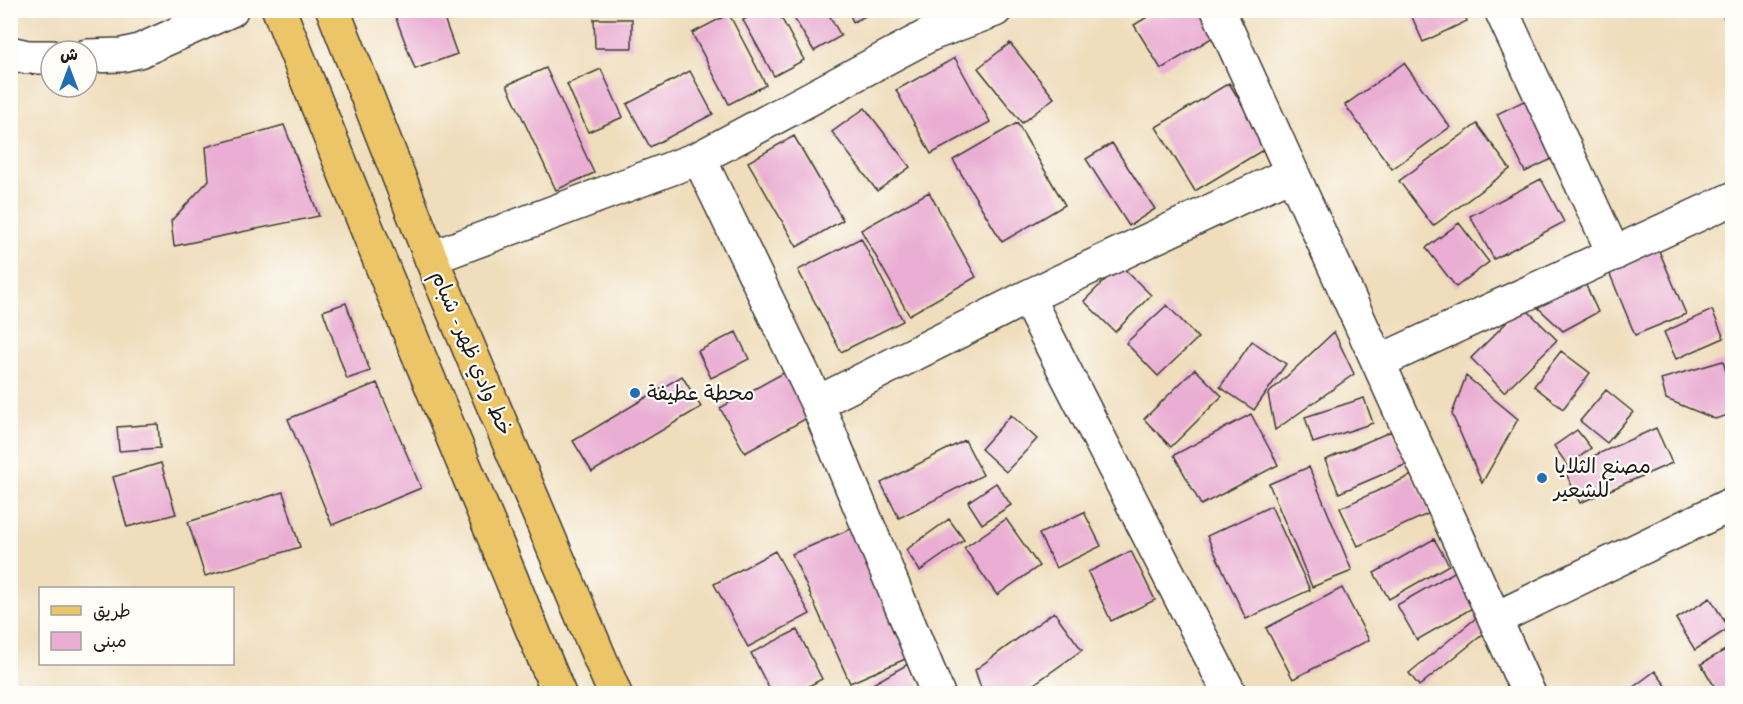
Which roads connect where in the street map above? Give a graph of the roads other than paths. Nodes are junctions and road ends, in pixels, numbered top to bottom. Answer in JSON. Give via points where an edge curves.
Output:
{"nodes":[{"id":1,"x":231,"y":10,"type":"edge"},
{"id":2,"x":279,"y":10,"type":"edge"},
{"id":3,"x":333,"y":10,"type":"edge"},
{"id":4,"x":995,"y":10,"type":"edge"},
{"id":5,"x":1218,"y":10,"type":"edge"},
{"id":6,"x":1500,"y":10,"type":"edge"},
{"id":7,"x":926,"y":22,"type":"edge"},
{"id":8,"x":10,"y":53,"type":"edge"},
{"id":9,"x":99,"y":56,"type":"edge"},
{"id":10,"x":39,"y":57,"type":"edge"},
{"id":11,"x":699,"y":158,"type":"junction"},
{"id":12,"x":1292,"y":173,"type":"junction"},
{"id":13,"x":1732,"y":199,"type":"edge"},
{"id":14,"x":1614,"y":254,"type":"junction"},
{"id":15,"x":432,"y":258,"type":"junction"},
{"id":16,"x":1028,"y":297,"type":"junction"},
{"id":17,"x":1378,"y":362,"type":"junction"},
{"id":18,"x":817,"y":403,"type":"junction"},
{"id":19,"x":1732,"y":504,"type":"edge"},
{"id":20,"x":1495,"y":619,"type":"junction"},
{"id":21,"x":559,"y":693,"type":"edge"},
{"id":22,"x":615,"y":693,"type":"edge"},
{"id":23,"x":938,"y":693,"type":"edge"},
{"id":24,"x":1230,"y":693,"type":"edge"},
{"id":25,"x":1529,"y":693,"type":"edge"}],
"edges":[{"from":1,"to":9,"type":"street","via":[[139,51]]},
{"from":2,"to":21,"type":"main road"},
{"from":3,"to":15,"type":"main road","name":"خط وادي ظهر - شبام"},
{"from":4,"to":7,"type":"street"},
{"from":5,"to":12,"type":"street"},
{"from":6,"to":14,"type":"street"},
{"from":7,"to":11,"type":"street"},
{"from":8,"to":10,"type":"street"},
{"from":11,"to":15,"type":"street"},
{"from":11,"to":18,"type":"street"},
{"from":12,"to":16,"type":"street"},
{"from":12,"to":17,"type":"street"},
{"from":13,"to":14,"type":"street"},
{"from":14,"to":17,"type":"street"},
{"from":15,"to":22,"type":"main road","name":"خط وادي ظهر - شبام"},
{"from":16,"to":18,"type":"street"},
{"from":16,"to":24,"type":"street"},
{"from":17,"to":20,"type":"street"},
{"from":18,"to":23,"type":"street"},
{"from":19,"to":20,"type":"street"},
{"from":20,"to":25,"type":"street"}]}
